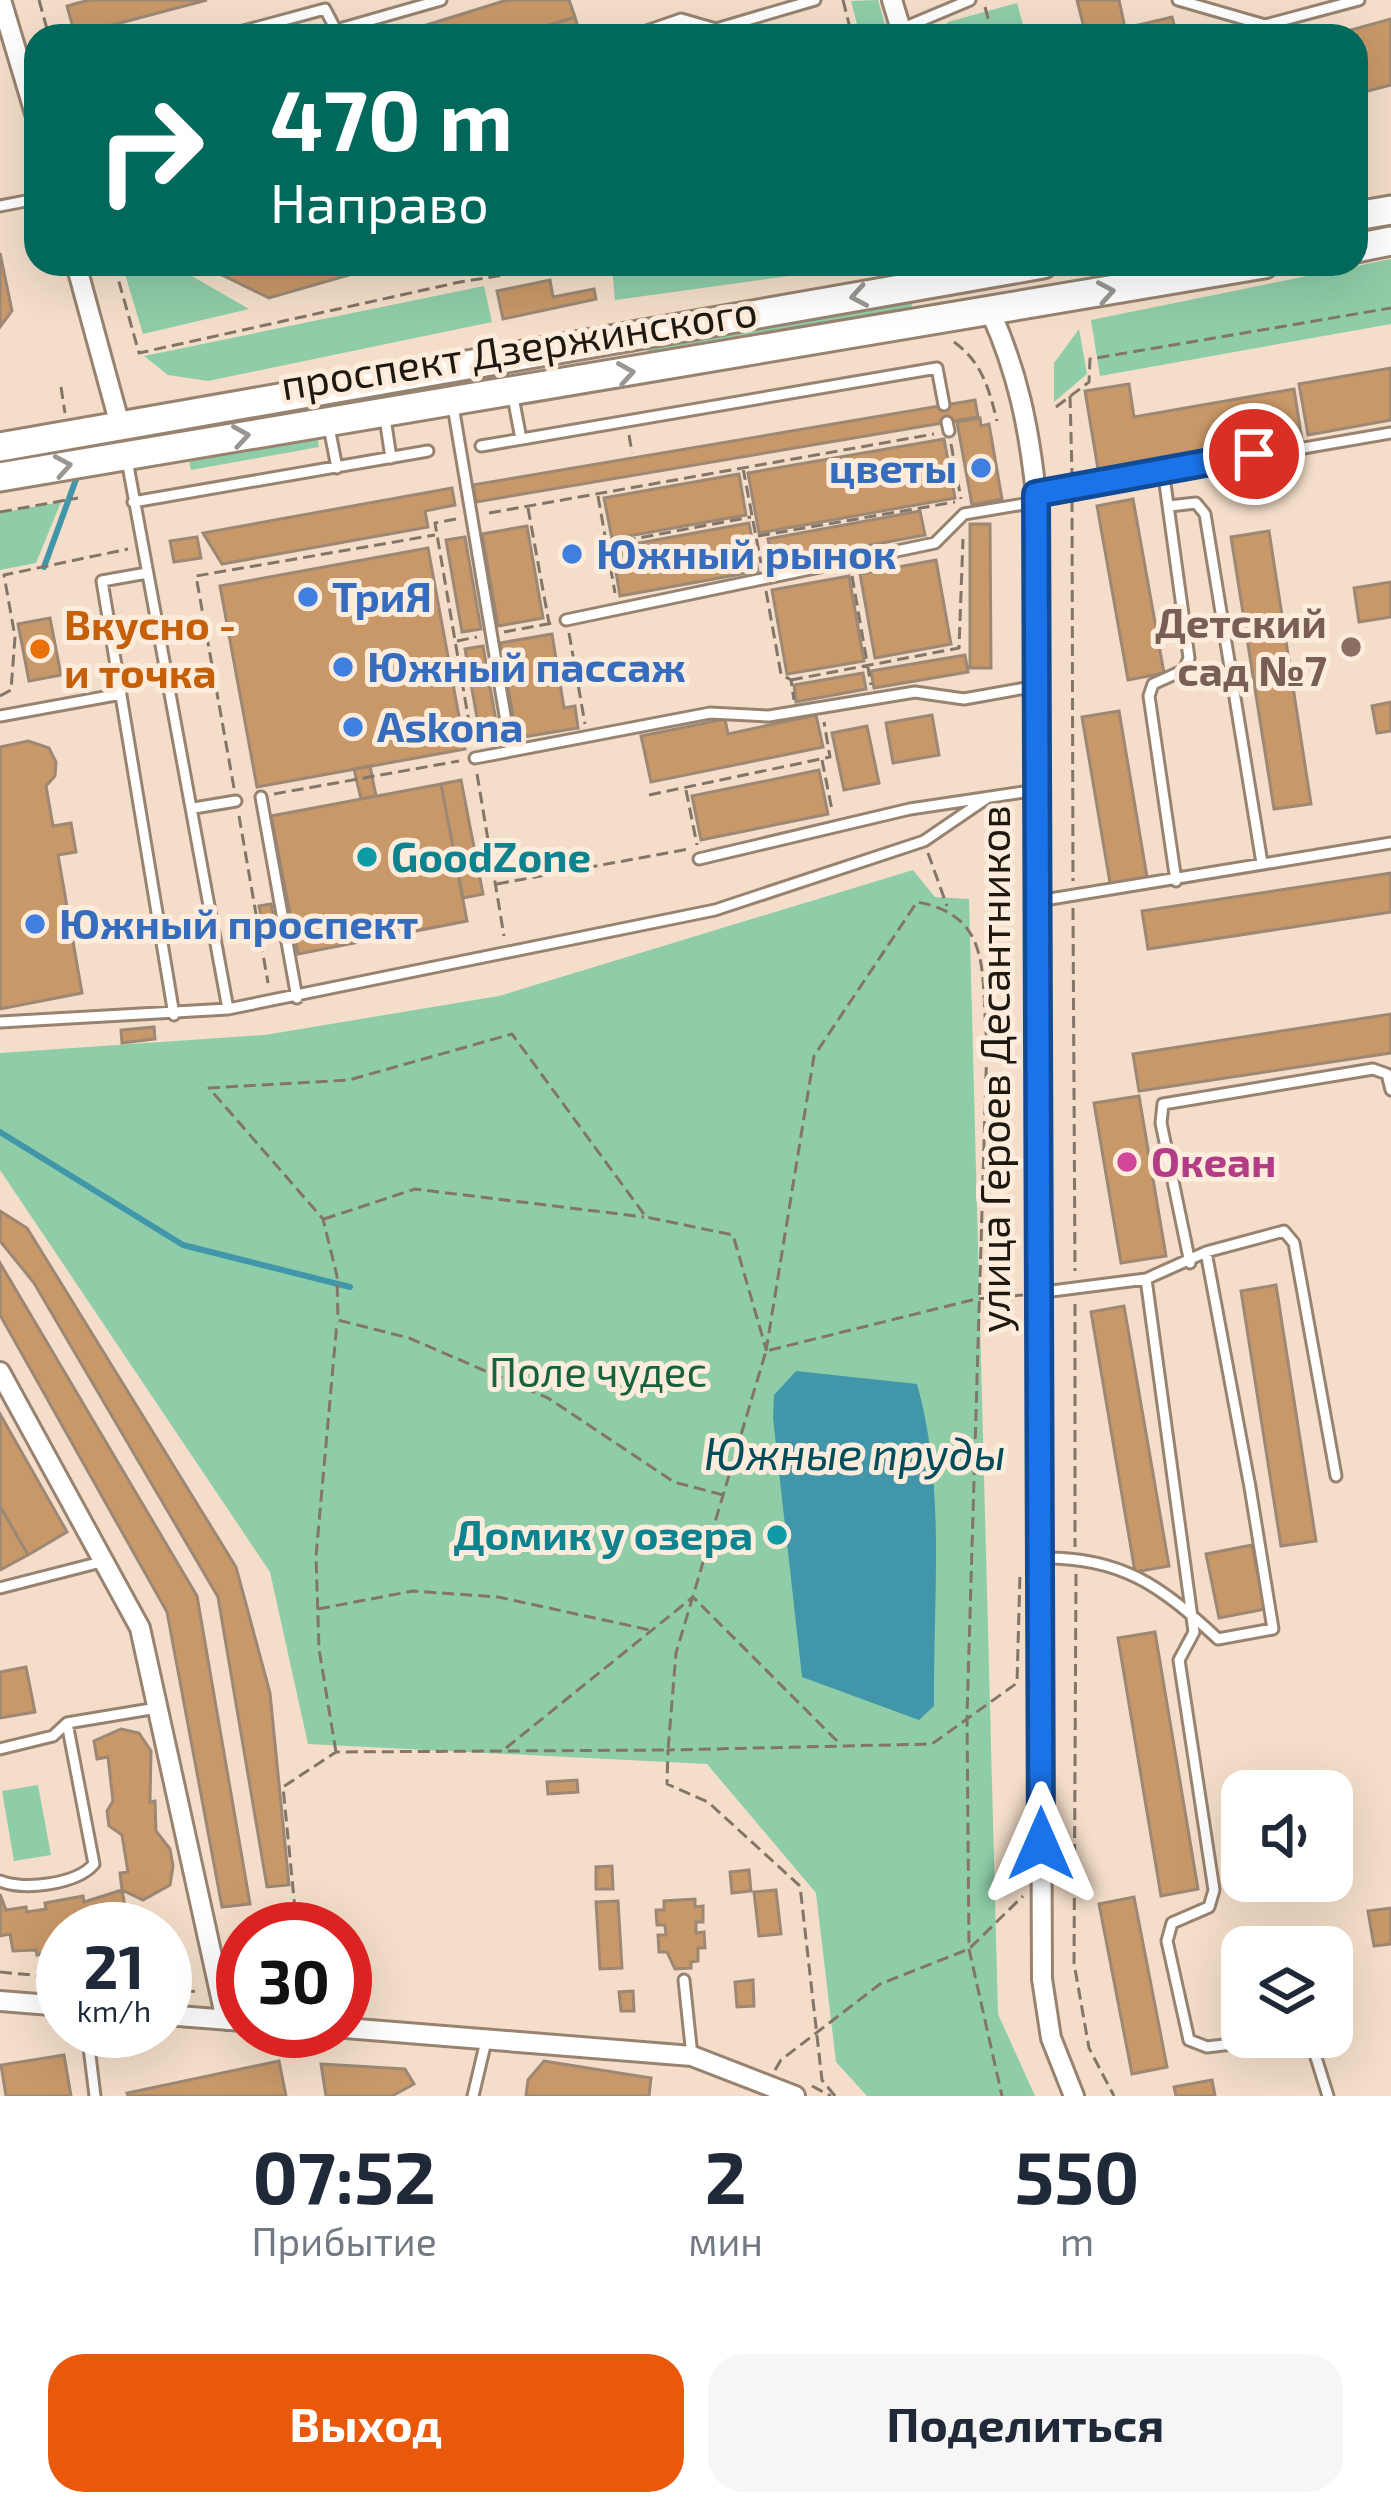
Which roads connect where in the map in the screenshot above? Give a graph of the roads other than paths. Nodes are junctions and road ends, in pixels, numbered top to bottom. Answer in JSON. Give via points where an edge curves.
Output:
{"nodes":[{"id":1,"x":1,"y":0,"type":"edge"},
{"id":2,"x":441,"y":0,"type":"edge"},
{"id":3,"x":815,"y":0,"type":"edge"},
{"id":4,"x":970,"y":0,"type":"edge"},
{"id":5,"x":1178,"y":0,"type":"edge"},
{"id":6,"x":1359,"y":0,"type":"edge"},
{"id":7,"x":324,"y":4,"type":"edge"},
{"id":8,"x":262,"y":24,"type":"edge"},
{"id":9,"x":365,"y":24,"type":"edge"},
{"id":10,"x":744,"y":24,"type":"edge"},
{"id":11,"x":921,"y":24,"type":"edge"},
{"id":12,"x":1248,"y":24,"type":"edge"},
{"id":13,"x":1285,"y":24,"type":"edge"},
{"id":14,"x":24,"y":66,"type":"edge"},
{"id":15,"x":79,"y":276,"type":"edge"},
{"id":16,"x":942,"y":276,"type":"edge"},
{"id":17,"x":975,"y":276,"type":"edge"},
{"id":18,"x":1197,"y":276,"type":"edge"},
{"id":19,"x":991,"y":313,"type":"junction"},
{"id":20,"x":512,"y":392,"type":"junction"},
{"id":21,"x":452,"y":401,"type":"junction"},
{"id":22,"x":944,"y":405,"type":"dead end"},
{"id":23,"x":384,"y":413,"type":"junction"},
{"id":24,"x":328,"y":422,"type":"junction"},
{"id":25,"x":1391,"y":434,"type":"edge"},
{"id":26,"x":521,"y":439,"type":"junction"},
{"id":27,"x":123,"y":442,"type":"junction"},
{"id":28,"x":481,"y":446,"type":"dead end"},
{"id":29,"x":0,"y":448,"type":"edge"},
{"id":30,"x":428,"y":451,"type":"dead end"},
{"id":31,"x":391,"y":458,"type":"junction"},
{"id":32,"x":337,"y":468,"type":"junction"},
{"id":33,"x":1163,"y":469,"type":"junction"},
{"id":34,"x":0,"y":477,"type":"edge"},
{"id":35,"x":1036,"y":498,"type":"junction"},
{"id":36,"x":133,"y":502,"type":"junction"},
{"id":37,"x":1169,"y":506,"type":"junction"},
{"id":38,"x":147,"y":573,"type":"junction"},
{"id":39,"x":566,"y":620,"type":"road end"},
{"id":40,"x":1037,"y":686,"type":"junction"},
{"id":41,"x":121,"y":694,"type":"junction"},
{"id":42,"x":1,"y":712,"type":"edge"},
{"id":43,"x":511,"y":751,"type":"junction"},
{"id":44,"x":475,"y":758,"type":"road end"},
{"id":45,"x":1037,"y":790,"type":"junction"},
{"id":46,"x":261,"y":797,"type":"road end"},
{"id":47,"x":987,"y":798,"type":"junction"},
{"id":48,"x":236,"y":801,"type":"road end"},
{"id":49,"x":194,"y":808,"type":"junction"},
{"id":50,"x":1391,"y":843,"type":"edge"},
{"id":51,"x":698,"y":853,"type":"road end"},
{"id":52,"x":1262,"y":863,"type":"junction"},
{"id":53,"x":1176,"y":880,"type":"junction"},
{"id":54,"x":1038,"y":901,"type":"junction"},
{"id":55,"x":297,"y":998,"type":"junction"},
{"id":56,"x":228,"y":1009,"type":"junction"},
{"id":57,"x":174,"y":1015,"type":"junction"},
{"id":58,"x":0,"y":1022,"type":"edge"},
{"id":59,"x":1391,"y":1090,"type":"edge"},
{"id":60,"x":1206,"y":1252,"type":"junction"},
{"id":61,"x":1190,"y":1263,"type":"junction"},
{"id":62,"x":1147,"y":1279,"type":"junction"},
{"id":63,"x":1036,"y":1293,"type":"junction"},
{"id":64,"x":0,"y":1372,"type":"edge"},
{"id":65,"x":1336,"y":1476,"type":"dead end"},
{"id":66,"x":1249,"y":1481,"type":"junction"},
{"id":67,"x":1252,"y":1501,"type":"dead end"},
{"id":68,"x":1040,"y":1558,"type":"junction"},
{"id":69,"x":105,"y":1561,"type":"junction"},
{"id":70,"x":0,"y":1588,"type":"edge"},
{"id":71,"x":1192,"y":1615,"type":"junction"},
{"id":72,"x":157,"y":1708,"type":"junction"},
{"id":73,"x":68,"y":1724,"type":"junction"},
{"id":74,"x":0,"y":1749,"type":"edge"},
{"id":75,"x":0,"y":1881,"type":"edge"},
{"id":76,"x":216,"y":1945,"type":"edge"},
{"id":77,"x":684,"y":1980,"type":"dead end"},
{"id":78,"x":0,"y":2000,"type":"edge"},
{"id":79,"x":36,"y":2003,"type":"edge"},
{"id":80,"x":372,"y":2029,"type":"edge"},
{"id":81,"x":488,"y":2036,"type":"junction"},
{"id":82,"x":1221,"y":2045,"type":"edge"},
{"id":83,"x":692,"y":2056,"type":"junction"},
{"id":84,"x":90,"y":2058,"type":"edge"},
{"id":85,"x":1316,"y":2058,"type":"edge"},
{"id":86,"x":95,"y":2096,"type":"edge"},
{"id":87,"x":473,"y":2096,"type":"edge"},
{"id":88,"x":795,"y":2096,"type":"edge"},
{"id":89,"x":1074,"y":2096,"type":"edge"},
{"id":90,"x":1328,"y":2096,"type":"edge"}],
"edges":[{"from":1,"to":14,"type":"street"},
{"from":2,"to":9,"type":"lane"},
{"from":3,"to":10,"type":"lane"},
{"from":4,"to":11,"type":"lane"},
{"from":5,"to":12,"type":"lane"},
{"from":6,"to":13,"type":"lane"},
{"from":7,"to":8,"type":"lane"},
{"from":15,"to":27,"type":"street"},
{"from":16,"to":27,"type":"street","name":"проспект Дзержинского","one_way":true},
{"from":17,"to":19,"type":"street","name":"улица Героев Десантников"},
{"from":19,"to":18,"type":"street","name":"проспект Дзержинского","one_way":true},
{"from":20,"to":19,"type":"street","name":"проспект Дзержинского","one_way":true},
{"from":19,"to":35,"type":"street","name":"улица Героев Десантников","via":[[1027,414]]},
{"from":20,"to":21,"type":"street","name":"проспект Дзержинского"},
{"from":20,"to":26,"type":"lane"},
{"from":21,"to":23,"type":"street","name":"проспект Дзержинского"},
{"from":21,"to":43,"type":"lane"},
{"from":22,"to":26,"type":"lane","via":[[937,368]]},
{"from":23,"to":24,"type":"street","name":"проспект Дзержинского"},
{"from":23,"to":31,"type":"lane"},
{"from":27,"to":24,"type":"street","name":"проспект Дзержинского","one_way":true},
{"from":24,"to":32,"type":"lane"},
{"from":25,"to":33,"type":"lane"},
{"from":26,"to":28,"type":"lane"},
{"from":27,"to":29,"type":"street","name":"проспект Дзержинского"},
{"from":34,"to":27,"type":"street","name":"проспект Дзержинского","one_way":true},
{"from":27,"to":36,"type":"lane"},
{"from":30,"to":31,"type":"lane"},
{"from":31,"to":32,"type":"lane"},
{"from":32,"to":36,"type":"lane"},
{"from":33,"to":35,"type":"lane"},
{"from":33,"to":37,"type":"lane"},
{"from":35,"to":39,"type":"lane","via":[[964,514],[935,543]]},
{"from":35,"to":40,"type":"street","name":"улица Героев Десантников"},
{"from":36,"to":38,"type":"lane"},
{"from":37,"to":52,"type":"lane","via":[[1196,503],[1205,514]]},
{"from":37,"to":53,"type":"lane","via":[[1189,658],[1149,696]]},
{"from":38,"to":41,"type":"lane","via":[[102,581]]},
{"from":38,"to":49,"type":"lane"},
{"from":40,"to":43,"type":"lane","via":[[964,699],[915,692],[769,716],[710,713]]},
{"from":40,"to":45,"type":"street","name":"улица Героев Десантников"},
{"from":41,"to":42,"type":"lane"},
{"from":41,"to":57,"type":"lane"},
{"from":43,"to":44,"type":"lane"},
{"from":45,"to":47,"type":"lane"},
{"from":45,"to":54,"type":"street","name":"улица Героев Десантников"},
{"from":46,"to":55,"type":"lane"},
{"from":47,"to":51,"type":"lane"},
{"from":47,"to":55,"type":"lane","via":[[924,841],[716,910]]},
{"from":48,"to":49,"type":"lane"},
{"from":49,"to":56,"type":"lane"},
{"from":50,"to":52,"type":"lane"},
{"from":52,"to":53,"type":"lane"},
{"from":53,"to":54,"type":"lane"},
{"from":54,"to":63,"type":"street","name":"улица Героев Десантников"},
{"from":55,"to":56,"type":"lane"},
{"from":56,"to":57,"type":"lane"},
{"from":57,"to":58,"type":"lane"},
{"from":59,"to":61,"type":"lane","via":[[1387,1074],[1373,1069],[1163,1104]]},
{"from":60,"to":61,"type":"lane"},
{"from":60,"to":65,"type":"lane","via":[[1276,1232],[1290,1236]]},
{"from":60,"to":66,"type":"lane"},
{"from":61,"to":62,"type":"lane"},
{"from":62,"to":63,"type":"lane"},
{"from":62,"to":71,"type":"lane"},
{"from":63,"to":68,"type":"street","name":"улица Героев Десантников"},
{"from":64,"to":69,"type":"street"},
{"from":66,"to":67,"type":"lane"},
{"from":66,"to":71,"type":"lane","via":[[1273,1630],[1218,1639]]},
{"from":68,"to":71,"type":"lane","via":[[1116,1565]]},
{"from":68,"to":89,"type":"street","name":"улица Героев Десантников","via":[[1045,1999]]},
{"from":69,"to":70,"type":"lane"},
{"from":69,"to":72,"type":"street","via":[[140,1628]]},
{"from":71,"to":82,"type":"lane","via":[[1194,1632],[1180,1660],[1214,1890],[1209,1907],[1167,1932],[1185,2032],[1197,2046]]},
{"from":72,"to":73,"type":"lane"},
{"from":72,"to":76,"type":"street"},
{"from":73,"to":74,"type":"lane","via":[[53,1736]]},
{"from":73,"to":75,"type":"lane","via":[[94,1864],[83,1874],[28,1886]]},
{"from":77,"to":83,"type":"lane"},
{"from":78,"to":79,"type":"street"},
{"from":80,"to":81,"type":"street"},
{"from":81,"to":83,"type":"street"},
{"from":81,"to":87,"type":"lane"},
{"from":83,"to":88,"type":"street"},
{"from":84,"to":86,"type":"lane"},
{"from":85,"to":90,"type":"lane"}]}
